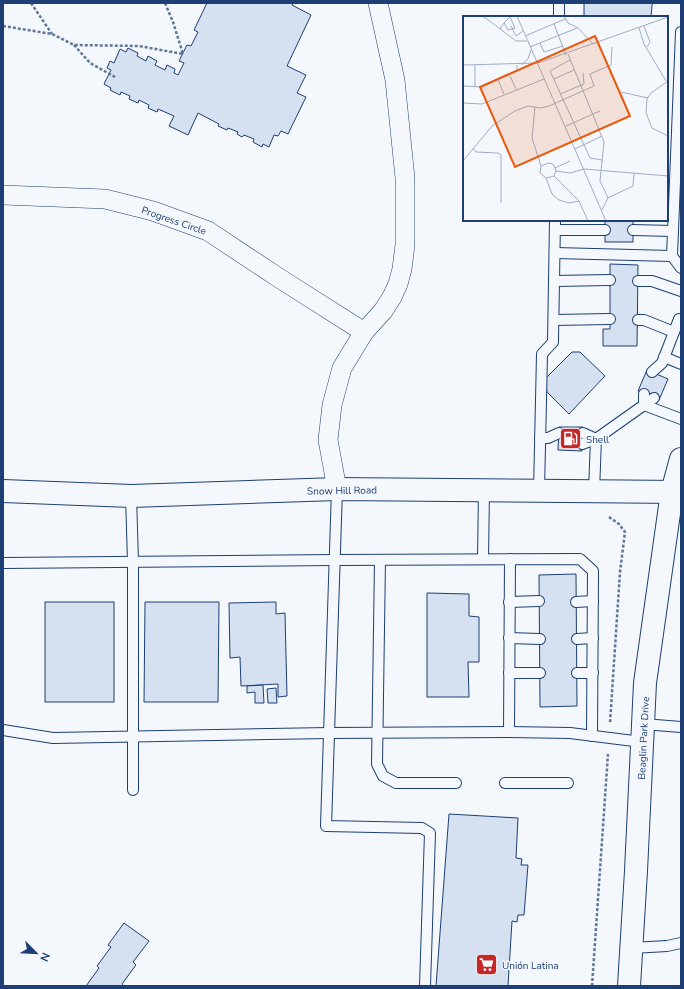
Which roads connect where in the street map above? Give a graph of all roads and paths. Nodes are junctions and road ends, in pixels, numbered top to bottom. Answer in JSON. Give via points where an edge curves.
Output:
{"nodes":[{"id":1,"x":30,"y":3,"type":"edge"},
{"id":2,"x":166,"y":3,"type":"edge"},
{"id":3,"x":378,"y":3,"type":"edge"},
{"id":4,"x":559,"y":3,"type":"edge"},
{"id":5,"x":559,"y":16,"type":"edge"},
{"id":6,"x":3,"y":26,"type":"edge"},
{"id":7,"x":681,"y":32,"type":"edge"},
{"id":8,"x":52,"y":34,"type":"junction"},
{"id":9,"x":74,"y":45,"type":"junction"},
{"id":10,"x":115,"y":77,"type":"dead end"},
{"id":11,"x":671,"y":155,"type":"edge"},
{"id":12,"x":671,"y":181,"type":"edge"},
{"id":13,"x":3,"y":195,"type":"edge"},
{"id":14,"x":555,"y":225,"type":"edge"},
{"id":15,"x":605,"y":230,"type":"dead end"},
{"id":16,"x":633,"y":230,"type":"dead end"},
{"id":17,"x":673,"y":231,"type":"junction"},
{"id":18,"x":555,"y":253,"type":"junction"},
{"id":19,"x":672,"y":256,"type":"junction"},
{"id":20,"x":681,"y":268,"type":"edge"},
{"id":21,"x":610,"y":280,"type":"dead end"},
{"id":22,"x":554,"y":281,"type":"junction"},
{"id":23,"x":638,"y":281,"type":"dead end"},
{"id":24,"x":681,"y":291,"type":"edge"},
{"id":25,"x":680,"y":317,"type":"edge"},
{"id":26,"x":610,"y":319,"type":"dead end"},
{"id":27,"x":554,"y":320,"type":"junction"},
{"id":28,"x":638,"y":320,"type":"dead end"},
{"id":29,"x":364,"y":332,"type":"junction"},
{"id":30,"x":674,"y":332,"type":"junction"},
{"id":31,"x":663,"y":360,"type":"junction"},
{"id":32,"x":681,"y":364,"type":"edge"},
{"id":33,"x":657,"y":374,"type":"dead end"},
{"id":34,"x":649,"y":396,"type":"dead end"},
{"id":35,"x":644,"y":406,"type":"junction"},
{"id":36,"x":681,"y":419,"type":"edge"},
{"id":37,"x":544,"y":438,"type":"junction"},
{"id":38,"x":558,"y":438,"type":"dead end"},
{"id":39,"x":583,"y":438,"type":"dead end"},
{"id":40,"x":596,"y":439,"type":"junction"},
{"id":41,"x":681,"y":459,"type":"edge"},
{"id":42,"x":337,"y":489,"type":"junction"},
{"id":43,"x":484,"y":490,"type":"junction"},
{"id":44,"x":3,"y":491,"type":"edge"},
{"id":45,"x":538,"y":491,"type":"junction"},
{"id":46,"x":594,"y":491,"type":"junction"},
{"id":47,"x":676,"y":492,"type":"edge"},
{"id":48,"x":132,"y":496,"type":"junction"},
{"id":49,"x":510,"y":559,"type":"junction"},
{"id":50,"x":335,"y":560,"type":"junction"},
{"id":51,"x":380,"y":560,"type":"junction"},
{"id":52,"x":483,"y":560,"type":"junction"},
{"id":53,"x":133,"y":562,"type":"junction"},
{"id":54,"x":3,"y":563,"type":"edge"},
{"id":55,"x":540,"y":601,"type":"dead end"},
{"id":56,"x":510,"y":602,"type":"junction"},
{"id":57,"x":576,"y":602,"type":"dead end"},
{"id":58,"x":593,"y":602,"type":"junction"},
{"id":59,"x":509,"y":638,"type":"junction"},
{"id":60,"x":540,"y":638,"type":"dead end"},
{"id":61,"x":577,"y":638,"type":"dead end"},
{"id":62,"x":593,"y":638,"type":"junction"},
{"id":63,"x":509,"y":673,"type":"junction"},
{"id":64,"x":540,"y":673,"type":"dead end"},
{"id":65,"x":577,"y":673,"type":"dead end"},
{"id":66,"x":593,"y":673,"type":"junction"},
{"id":67,"x":681,"y":727,"type":"edge"},
{"id":68,"x":3,"y":730,"type":"edge"},
{"id":69,"x":378,"y":732,"type":"junction"},
{"id":70,"x":509,"y":732,"type":"junction"},
{"id":71,"x":329,"y":733,"type":"junction"},
{"id":72,"x":643,"y":733,"type":"junction"},
{"id":73,"x":133,"y":736,"type":"junction"},
{"id":74,"x":592,"y":736,"type":"junction"},
{"id":75,"x":456,"y":783,"type":"dead end"},
{"id":76,"x":505,"y":783,"type":"dead end"},
{"id":77,"x":568,"y":783,"type":"dead end"},
{"id":78,"x":133,"y":790,"type":"dead end"},
{"id":79,"x":681,"y":942,"type":"edge"},
{"id":80,"x":632,"y":948,"type":"junction"},
{"id":81,"x":425,"y":986,"type":"edge"},
{"id":82,"x":629,"y":986,"type":"edge"}],
"edges":[{"from":1,"to":8,"type":"path"},
{"from":2,"to":9,"type":"path","via":[[183,54],[139,46]]},
{"from":3,"to":29,"type":"street","via":[[395,80],[405,178],[405,245],[402,269],[392,297]]},
{"from":4,"to":5,"type":"lane"},
{"from":6,"to":8,"type":"path"},
{"from":7,"to":11,"type":"lane"},
{"from":8,"to":9,"type":"path"},
{"from":9,"to":10,"type":"path","via":[[90,63]]},
{"from":11,"to":12,"type":"lane"},
{"from":12,"to":17,"type":"lane"},
{"from":13,"to":29,"type":"street","name":"Progress Circle","via":[[105,200],[153,211],[201,228]]},
{"from":14,"to":15,"type":"lane"},
{"from":14,"to":18,"type":"lane"},
{"from":16,"to":17,"type":"lane"},
{"from":17,"to":19,"type":"lane"},
{"from":18,"to":19,"type":"lane"},
{"from":18,"to":22,"type":"lane"},
{"from":19,"to":20,"type":"lane"},
{"from":21,"to":22,"type":"lane"},
{"from":22,"to":27,"type":"lane"},
{"from":23,"to":24,"type":"lane","via":[[652,281]]},
{"from":25,"to":30,"type":"lane"},
{"from":26,"to":27,"type":"lane"},
{"from":27,"to":37,"type":"lane","via":[[553,342],[542,354]]},
{"from":28,"to":30,"type":"lane"},
{"from":29,"to":42,"type":"street","via":[[342,368],[332,405],[328,440]]},
{"from":30,"to":31,"type":"lane"},
{"from":31,"to":32,"type":"lane"},
{"from":31,"to":33,"type":"lane"},
{"from":34,"to":35,"type":"lane"},
{"from":35,"to":36,"type":"lane"},
{"from":35,"to":40,"type":"lane"},
{"from":37,"to":38,"type":"lane"},
{"from":37,"to":45,"type":"lane"},
{"from":39,"to":40,"type":"lane"},
{"from":40,"to":46,"type":"lane"},
{"from":41,"to":47,"type":"main road","name":"Beaglin Park Drive"},
{"from":42,"to":43,"type":"main road","name":"Snow Hill Road"},
{"from":42,"to":48,"type":"main road","name":"Snow Hill Road"},
{"from":42,"to":50,"type":"lane"},
{"from":43,"to":45,"type":"main road","name":"Snow Hill Road"},
{"from":43,"to":52,"type":"lane"},
{"from":44,"to":48,"type":"main road","name":"Snow Hill Road"},
{"from":45,"to":46,"type":"main road","name":"Snow Hill Road"},
{"from":46,"to":47,"type":"main road","name":"Snow Hill Road"},
{"from":47,"to":72,"type":"main road","name":"Beaglin Park Drive","via":[[645,683]]},
{"from":48,"to":53,"type":"lane"},
{"from":49,"to":52,"type":"lane"},
{"from":49,"to":56,"type":"lane"},
{"from":49,"to":58,"type":"lane","via":[[580,559],[593,571]]},
{"from":50,"to":51,"type":"lane"},
{"from":50,"to":53,"type":"lane"},
{"from":50,"to":71,"type":"lane"},
{"from":51,"to":52,"type":"lane"},
{"from":51,"to":69,"type":"lane"},
{"from":53,"to":54,"type":"lane"},
{"from":53,"to":73,"type":"lane"},
{"from":55,"to":56,"type":"lane"},
{"from":56,"to":59,"type":"lane"},
{"from":57,"to":58,"type":"lane"},
{"from":58,"to":62,"type":"lane"},
{"from":59,"to":60,"type":"lane"},
{"from":59,"to":63,"type":"lane"},
{"from":61,"to":62,"type":"lane"},
{"from":62,"to":66,"type":"lane"},
{"from":63,"to":64,"type":"lane"},
{"from":63,"to":70,"type":"lane"},
{"from":65,"to":66,"type":"lane"},
{"from":66,"to":74,"type":"lane"},
{"from":67,"to":72,"type":"lane"},
{"from":68,"to":73,"type":"lane","via":[[54,738]]},
{"from":69,"to":70,"type":"lane"},
{"from":69,"to":71,"type":"lane"},
{"from":69,"to":75,"type":"lane","via":[[377,764],[383,776],[396,783]]},
{"from":70,"to":74,"type":"lane"},
{"from":71,"to":73,"type":"lane"},
{"from":71,"to":81,"type":"lane","via":[[326,826],[422,828],[430,833]]},
{"from":72,"to":74,"type":"lane"},
{"from":72,"to":80,"type":"main road","name":"Beaglin Park Drive"},
{"from":73,"to":78,"type":"lane"},
{"from":76,"to":77,"type":"lane"},
{"from":79,"to":80,"type":"lane","via":[[667,946]]},
{"from":80,"to":82,"type":"main road","name":"Beaglin Park Drive"}]}
